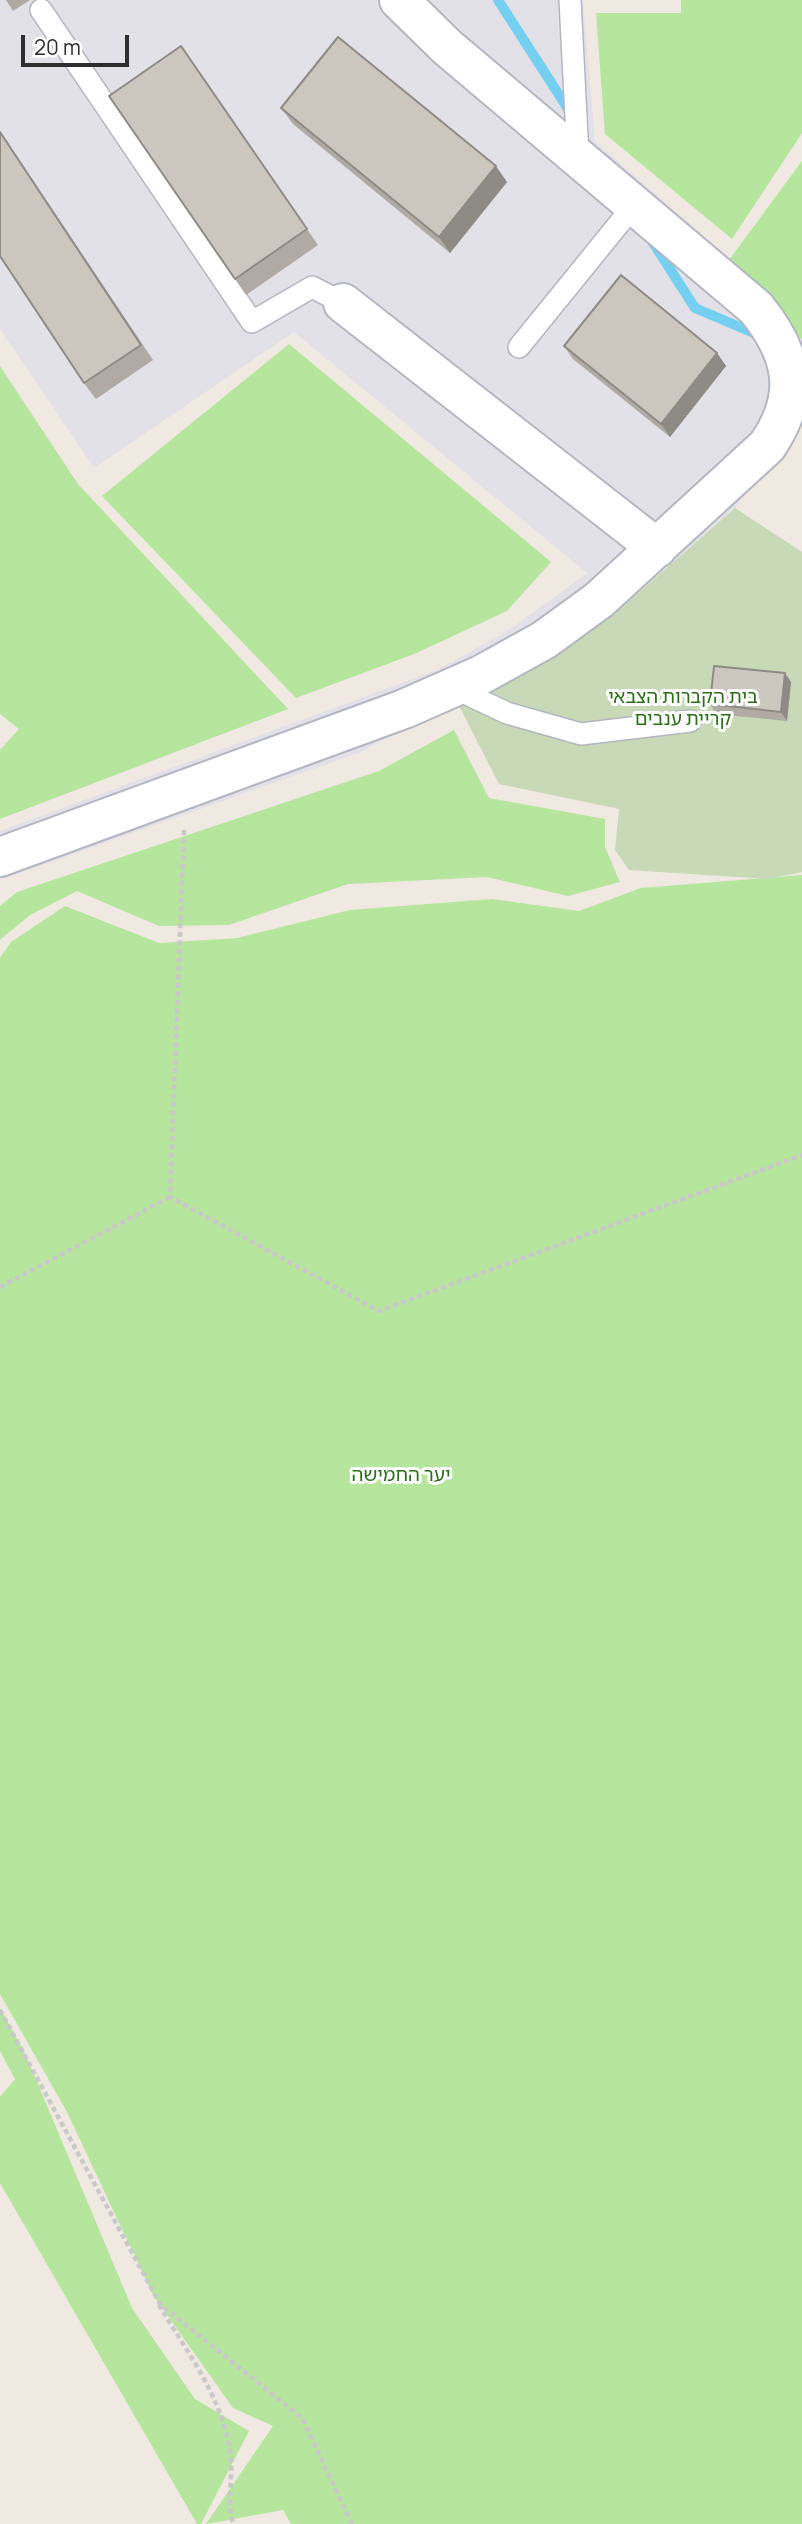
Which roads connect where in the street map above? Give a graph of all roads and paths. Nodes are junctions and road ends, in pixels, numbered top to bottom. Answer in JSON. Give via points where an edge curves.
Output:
{"nodes":[{"id":1,"x":399,"y":0,"type":"edge"},
{"id":2,"x":569,"y":0,"type":"edge"},
{"id":3,"x":41,"y":10,"type":"dead end"},
{"id":4,"x":578,"y":156,"type":"junction"},
{"id":5,"x":635,"y":204,"type":"junction"},
{"id":6,"x":343,"y":303,"type":"joint"},
{"id":7,"x":519,"y":346,"type":"dead end"},
{"id":8,"x":795,"y":414,"type":"edge"},
{"id":9,"x":656,"y":548,"type":"junction"},
{"id":10,"x":454,"y":688,"type":"junction"},
{"id":11,"x":690,"y":720,"type":"dead end"},
{"id":12,"x":186,"y":788,"type":"junction"},
{"id":13,"x":0,"y":857,"type":"edge"},
{"id":14,"x":802,"y":1155,"type":"edge"},
{"id":15,"x":170,"y":1198,"type":"junction"},
{"id":16,"x":0,"y":1287,"type":"edge"},
{"id":17,"x":0,"y":2010,"type":"edge"},
{"id":18,"x":153,"y":2295,"type":"dead end"},
{"id":19,"x":233,"y":2524,"type":"edge"},
{"id":20,"x":352,"y":2524,"type":"edge"}],
"edges":[{"from":1,"to":4,"type":"street","via":[[447,47]]},
{"from":2,"to":4,"type":"lane"},
{"from":3,"to":6,"type":"lane","via":[[252,322],[312,287]]},
{"from":4,"to":5,"type":"street"},
{"from":5,"to":7,"type":"lane"},
{"from":5,"to":8,"type":"street","via":[[743,295],[769,323],[791,373]]},
{"from":6,"to":9,"type":"street"},
{"from":8,"to":9,"type":"street","via":[[767,446]]},
{"from":9,"to":10,"type":"street","via":[[563,627]]},
{"from":10,"to":11,"type":"lane","via":[[507,713],[581,734]]},
{"from":10,"to":12,"type":"street"},
{"from":12,"to":13,"type":"street"},
{"from":12,"to":15,"type":"path"},
{"from":14,"to":15,"type":"path","via":[[379,1311]]},
{"from":15,"to":16,"type":"path"},
{"from":17,"to":20,"type":"path","via":[[160,2304],[302,2418]]},
{"from":18,"to":19,"type":"path","via":[[218,2403],[230,2445]]}]}
